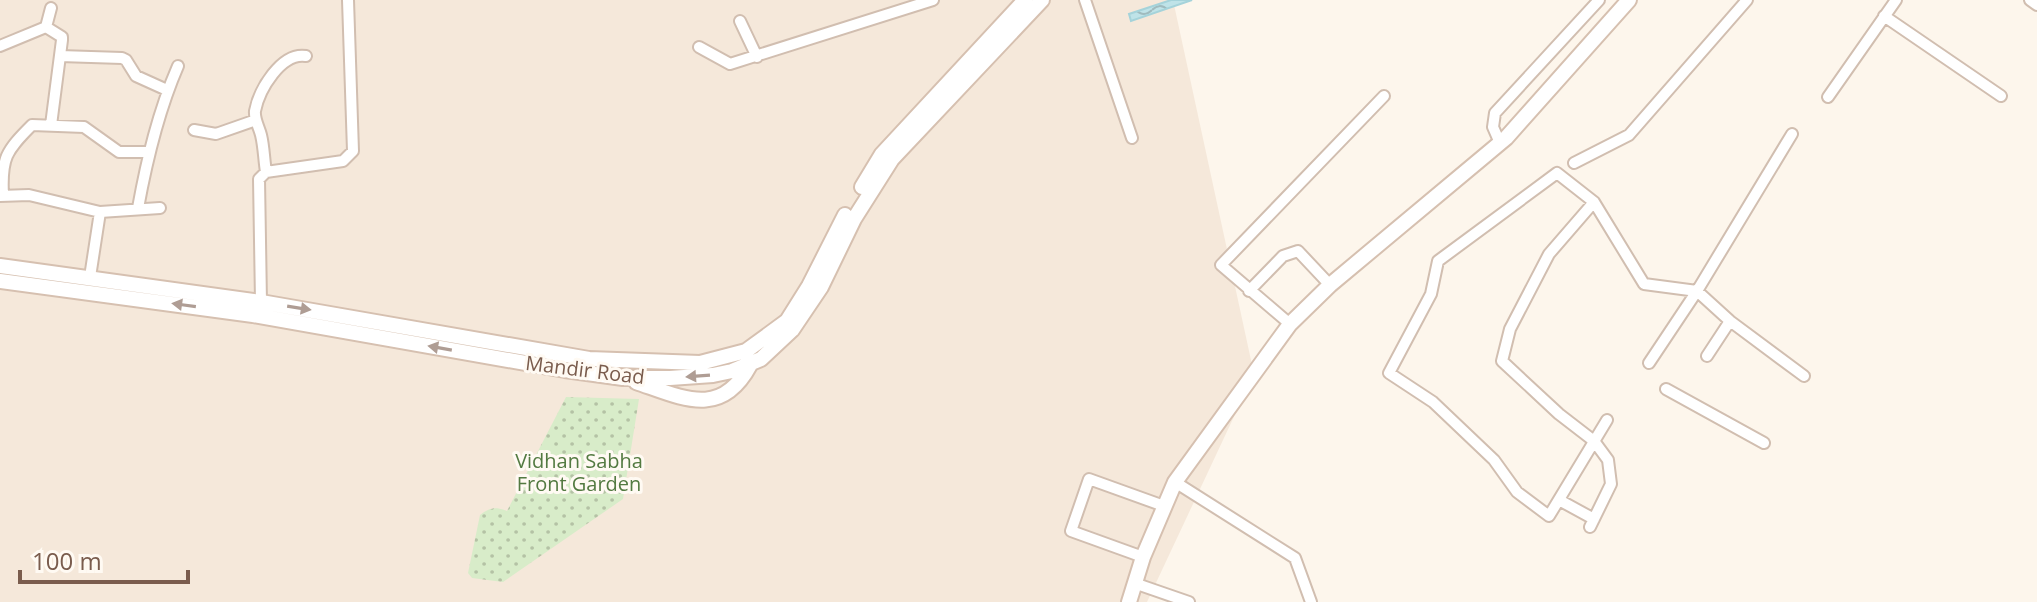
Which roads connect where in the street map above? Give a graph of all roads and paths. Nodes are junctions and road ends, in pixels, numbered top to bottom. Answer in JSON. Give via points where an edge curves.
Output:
{"nodes":[{"id":1,"x":348,"y":0,"type":"edge"},
{"id":2,"x":933,"y":0,"type":"edge"},
{"id":3,"x":1025,"y":0,"type":"edge"},
{"id":4,"x":1042,"y":0,"type":"edge"},
{"id":5,"x":1085,"y":0,"type":"edge"},
{"id":6,"x":1599,"y":0,"type":"edge"},
{"id":7,"x":1629,"y":0,"type":"edge"},
{"id":8,"x":1747,"y":0,"type":"edge"},
{"id":9,"x":1896,"y":0,"type":"edge"},
{"id":10,"x":2030,"y":0,"type":"edge"},
{"id":11,"x":2037,"y":5,"type":"edge"},
{"id":12,"x":51,"y":8,"type":"dead end"},
{"id":13,"x":1884,"y":16,"type":"junction"},
{"id":14,"x":740,"y":21,"type":"dead end"},
{"id":15,"x":46,"y":27,"type":"junction"},
{"id":16,"x":0,"y":46,"type":"edge"},
{"id":17,"x":699,"y":47,"type":"dead end"},
{"id":18,"x":60,"y":56,"type":"junction"},
{"id":19,"x":306,"y":56,"type":"dead end"},
{"id":20,"x":757,"y":57,"type":"junction"},
{"id":21,"x":178,"y":66,"type":"dead end"},
{"id":22,"x":167,"y":90,"type":"junction"},
{"id":23,"x":1384,"y":96,"type":"dead end"},
{"id":24,"x":2001,"y":96,"type":"dead end"},
{"id":25,"x":1828,"y":97,"type":"dead end"},
{"id":26,"x":256,"y":120,"type":"junction"},
{"id":27,"x":51,"y":125,"type":"junction"},
{"id":28,"x":194,"y":130,"type":"dead end"},
{"id":29,"x":1792,"y":134,"type":"dead end"},
{"id":30,"x":1132,"y":138,"type":"dead end"},
{"id":31,"x":1500,"y":143,"type":"junction"},
{"id":32,"x":148,"y":152,"type":"junction"},
{"id":33,"x":1574,"y":163,"type":"dead end"},
{"id":34,"x":266,"y":172,"type":"junction"},
{"id":35,"x":2,"y":196,"type":"edge"},
{"id":36,"x":1594,"y":202,"type":"junction"},
{"id":37,"x":138,"y":208,"type":"junction"},
{"id":38,"x":160,"y":208,"type":"dead end"},
{"id":39,"x":100,"y":212,"type":"junction"},
{"id":40,"x":0,"y":266,"type":"edge"},
{"id":41,"x":90,"y":277,"type":"junction"},
{"id":42,"x":0,"y":281,"type":"edge"},
{"id":43,"x":1330,"y":285,"type":"junction"},
{"id":44,"x":1249,"y":291,"type":"junction"},
{"id":45,"x":1697,"y":291,"type":"junction"},
{"id":46,"x":261,"y":302,"type":"junction"},
{"id":47,"x":1730,"y":321,"type":"junction"},
{"id":48,"x":1290,"y":324,"type":"junction"},
{"id":49,"x":1707,"y":356,"type":"dead end"},
{"id":50,"x":1649,"y":363,"type":"dead end"},
{"id":51,"x":750,"y":365,"type":"junction"},
{"id":52,"x":1804,"y":376,"type":"dead end"},
{"id":53,"x":623,"y":378,"type":"junction"},
{"id":54,"x":1666,"y":389,"type":"dead end"},
{"id":55,"x":1607,"y":420,"type":"dead end"},
{"id":56,"x":1594,"y":441,"type":"junction"},
{"id":57,"x":1764,"y":443,"type":"dead end"},
{"id":58,"x":1175,"y":482,"type":"junction"},
{"id":59,"x":1559,"y":500,"type":"junction"},
{"id":60,"x":1164,"y":506,"type":"junction"},
{"id":61,"x":1143,"y":557,"type":"junction"},
{"id":62,"x":1134,"y":583,"type":"junction"},
{"id":63,"x":1129,"y":602,"type":"edge"},
{"id":64,"x":1189,"y":602,"type":"edge"},
{"id":65,"x":1311,"y":602,"type":"edge"}],
"edges":[{"from":1,"to":34,"type":"street","via":[[353,151],[343,161]]},
{"from":2,"to":20,"type":"street"},
{"from":46,"to":3,"type":"street","name":"Mandir Road","one_way":true,"via":[[589,359],[700,363],[746,351],[787,321],[882,154]]},
{"from":4,"to":51,"type":"street","name":"Mandir Road","via":[[892,159],[792,330]]},
{"from":5,"to":30,"type":"street"},
{"from":6,"to":31,"type":"street","via":[[1495,113],[1493,127]]},
{"from":7,"to":31,"type":"street"},
{"from":8,"to":33,"type":"street","via":[[1629,135]]},
{"from":9,"to":13,"type":"street"},
{"from":10,"to":11,"type":"street"},
{"from":12,"to":15,"type":"street"},
{"from":13,"to":24,"type":"street"},
{"from":13,"to":25,"type":"street"},
{"from":14,"to":20,"type":"street"},
{"from":15,"to":16,"type":"street"},
{"from":15,"to":18,"type":"street","via":[[62,37]]},
{"from":17,"to":20,"type":"street","via":[[730,64]]},
{"from":18,"to":22,"type":"street","via":[[122,58],[136,76]]},
{"from":18,"to":27,"type":"street"},
{"from":19,"to":26,"type":"street","via":[[295,55],[282,64],[260,97]]},
{"from":21,"to":22,"type":"street"},
{"from":22,"to":32,"type":"street"},
{"from":23,"to":44,"type":"street","via":[[1221,265]]},
{"from":26,"to":28,"type":"street","via":[[216,134]]},
{"from":26,"to":34,"type":"street"},
{"from":27,"to":32,"type":"street","via":[[84,127],[119,152]]},
{"from":27,"to":35,"type":"street","via":[[32,125],[8,148],[1,169]]},
{"from":29,"to":45,"type":"street"},
{"from":31,"to":43,"type":"street"},
{"from":32,"to":37,"type":"street"},
{"from":34,"to":46,"type":"street","via":[[259,179]]},
{"from":35,"to":39,"type":"street","via":[[29,195]]},
{"from":36,"to":45,"type":"street","via":[[1644,284]]},
{"from":36,"to":56,"type":"street","via":[[1549,254],[1510,329],[1502,361]]},
{"from":36,"to":59,"type":"street","via":[[1557,173],[1438,261],[1431,294],[1389,373],[1433,402],[1494,460],[1517,492],[1549,516]]},
{"from":37,"to":38,"type":"street"},
{"from":37,"to":39,"type":"street"},
{"from":39,"to":41,"type":"street"},
{"from":40,"to":41,"type":"street","name":"Mandir Road"},
{"from":41,"to":46,"type":"street","name":"Mandir Road"},
{"from":53,"to":42,"type":"street","name":"Mandir Road","one_way":true,"via":[[253,315]]},
{"from":43,"to":44,"type":"street","via":[[1298,251],[1283,256]]},
{"from":43,"to":48,"type":"street"},
{"from":44,"to":48,"type":"street"},
{"from":45,"to":47,"type":"street"},
{"from":45,"to":50,"type":"street"},
{"from":47,"to":49,"type":"street"},
{"from":47,"to":52,"type":"street"},
{"from":48,"to":58,"type":"street"},
{"from":51,"to":53,"type":"street","name":"Mandir Road","one_way":true,"via":[[713,375]]},
{"from":51,"to":53,"type":"street","via":[[733,391],[713,399],[686,399]]},
{"from":54,"to":57,"type":"street"},
{"from":55,"to":56,"type":"street"},
{"from":56,"to":59,"type":"street"},
{"from":56,"to":59,"type":"street","via":[[1608,460],[1611,484],[1592,523]]},
{"from":58,"to":60,"type":"street"},
{"from":58,"to":65,"type":"street","via":[[1295,558]]},
{"from":60,"to":61,"type":"street"},
{"from":60,"to":61,"type":"street","via":[[1089,479],[1071,531]]},
{"from":61,"to":62,"type":"street"},
{"from":62,"to":63,"type":"street"},
{"from":62,"to":64,"type":"street"}]}
